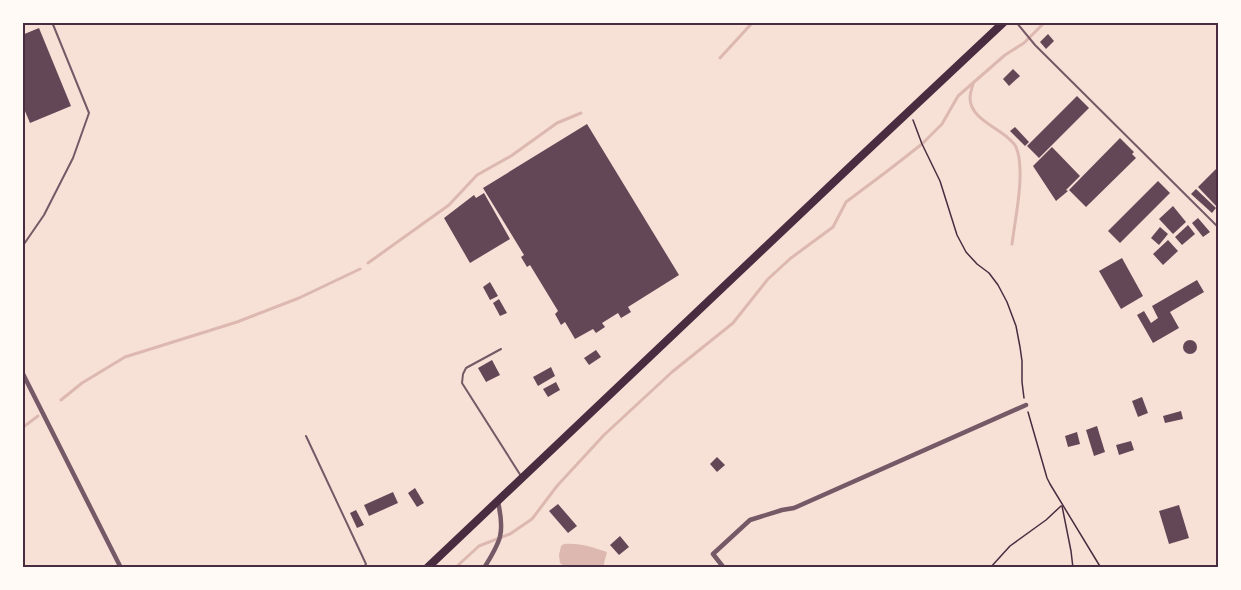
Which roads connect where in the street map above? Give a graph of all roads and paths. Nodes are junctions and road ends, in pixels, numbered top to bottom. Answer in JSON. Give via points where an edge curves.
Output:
{"nodes":[{"id":1,"x":52,"y":22,"type":"edge"},
{"id":2,"x":1004,"y":22,"type":"edge"},
{"id":3,"x":1016,"y":22,"type":"edge"},
{"id":4,"x":910,"y":110,"type":"junction"},
{"id":5,"x":1218,"y":227,"type":"edge"},
{"id":6,"x":22,"y":247,"type":"edge"},
{"id":7,"x":501,"y":349,"type":"dead end"},
{"id":8,"x":22,"y":372,"type":"edge"},
{"id":9,"x":1026,"y":405,"type":"junction"},
{"id":10,"x":306,"y":436,"type":"dead end"},
{"id":11,"x":522,"y":478,"type":"junction"},
{"id":12,"x":498,"y":502,"type":"junction"},
{"id":13,"x":1062,"y":506,"type":"junction"},
{"id":14,"x":120,"y":567,"type":"edge"},
{"id":15,"x":363,"y":567,"type":"edge"},
{"id":16,"x":427,"y":567,"type":"edge"},
{"id":17,"x":484,"y":567,"type":"edge"},
{"id":18,"x":724,"y":567,"type":"edge"},
{"id":19,"x":990,"y":567,"type":"edge"},
{"id":20,"x":1073,"y":567,"type":"edge"},
{"id":21,"x":1101,"y":567,"type":"edge"}],
"edges":[{"from":1,"to":6,"type":"lane","via":[[89,112],[73,158],[44,215]]},
{"from":2,"to":4,"type":"highway"},
{"from":3,"to":5,"type":"lane"},
{"from":4,"to":9,"type":"path","via":[[940,181],[957,235],[1007,302],[1020,347]]},
{"from":4,"to":11,"type":"highway"},
{"from":7,"to":11,"type":"lane","via":[[466,368],[462,383]]},
{"from":8,"to":14,"type":"street"},
{"from":9,"to":13,"type":"path","via":[[1047,477]]},
{"from":9,"to":18,"type":"street","via":[[794,508],[750,520],[713,554]]},
{"from":10,"to":15,"type":"lane","via":[[366,564]]},
{"from":11,"to":12,"type":"highway"},
{"from":12,"to":16,"type":"highway"},
{"from":12,"to":17,"type":"street","via":[[502,531]]},
{"from":13,"to":19,"type":"path","via":[[1010,546]]},
{"from":13,"to":20,"type":"path"},
{"from":13,"to":21,"type":"path"}]}
